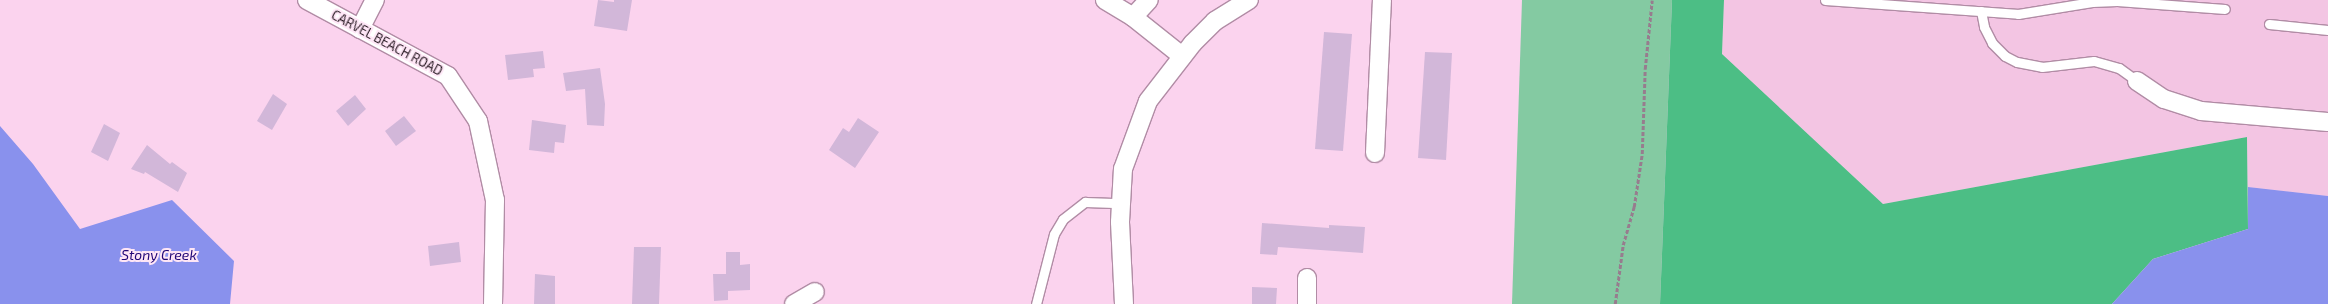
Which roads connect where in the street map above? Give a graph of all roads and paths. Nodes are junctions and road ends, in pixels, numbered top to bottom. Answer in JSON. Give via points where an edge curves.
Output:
{"nodes":[{"id":1,"x":307,"y":0,"type":"edge"},
{"id":2,"x":375,"y":0,"type":"edge"},
{"id":3,"x":1105,"y":0,"type":"edge"},
{"id":4,"x":1150,"y":0,"type":"edge"},
{"id":5,"x":1249,"y":0,"type":"edge"},
{"id":6,"x":1382,"y":0,"type":"edge"},
{"id":7,"x":1652,"y":0,"type":"edge"},
{"id":8,"x":1825,"y":0,"type":"edge"},
{"id":9,"x":2225,"y":9,"type":"dead end"},
{"id":10,"x":1981,"y":11,"type":"junction"},
{"id":11,"x":1133,"y":17,"type":"junction"},
{"id":12,"x":2268,"y":24,"type":"dead end"},
{"id":13,"x":360,"y":29,"type":"junction"},
{"id":14,"x":2328,"y":30,"type":"edge"},
{"id":15,"x":1182,"y":56,"type":"junction"},
{"id":16,"x":2137,"y":82,"type":"joint"},
{"id":17,"x":2328,"y":122,"type":"edge"},
{"id":18,"x":1375,"y":153,"type":"dead end"},
{"id":19,"x":1121,"y":203,"type":"junction"},
{"id":20,"x":1307,"y":278,"type":"dead end"},
{"id":21,"x":816,"y":292,"type":"dead end"},
{"id":22,"x":493,"y":304,"type":"edge"},
{"id":23,"x":794,"y":304,"type":"edge"},
{"id":24,"x":1036,"y":304,"type":"edge"},
{"id":25,"x":1124,"y":304,"type":"edge"},
{"id":26,"x":1307,"y":304,"type":"edge"},
{"id":27,"x":1615,"y":304,"type":"edge"}],
"edges":[{"from":1,"to":13,"type":"street","name":"CARVEL BEACH ROAD"},
{"from":2,"to":13,"type":"street"},
{"from":3,"to":11,"type":"street"},
{"from":4,"to":11,"type":"street"},
{"from":5,"to":15,"type":"street","via":[[1215,21]]},
{"from":6,"to":18,"type":"street"},
{"from":7,"to":27,"type":"path","via":[[1645,69],[1642,154],[1634,207],[1623,244]]},
{"from":8,"to":10,"type":"lane"},
{"from":9,"to":10,"type":"lane","via":[[2117,1],[2092,2],[2018,14]]},
{"from":10,"to":16,"type":"lane","via":[[1984,27],[1992,43],[2005,56],[2017,62],[2042,67],[2094,61],[2119,68]]},
{"from":11,"to":15,"type":"street"},
{"from":12,"to":14,"type":"lane"},
{"from":13,"to":22,"type":"street","name":"CARVEL BEACH ROAD","via":[[448,76],[478,121],[495,200]]},
{"from":15,"to":19,"type":"street","via":[[1148,101],[1124,169]]},
{"from":16,"to":17,"type":"street","via":[[2164,99],[2201,111]]},
{"from":19,"to":24,"type":"lane","via":[[1085,202],[1063,219],[1054,234]]},
{"from":19,"to":25,"type":"street"},
{"from":20,"to":26,"type":"street"},
{"from":21,"to":23,"type":"street"}]}
